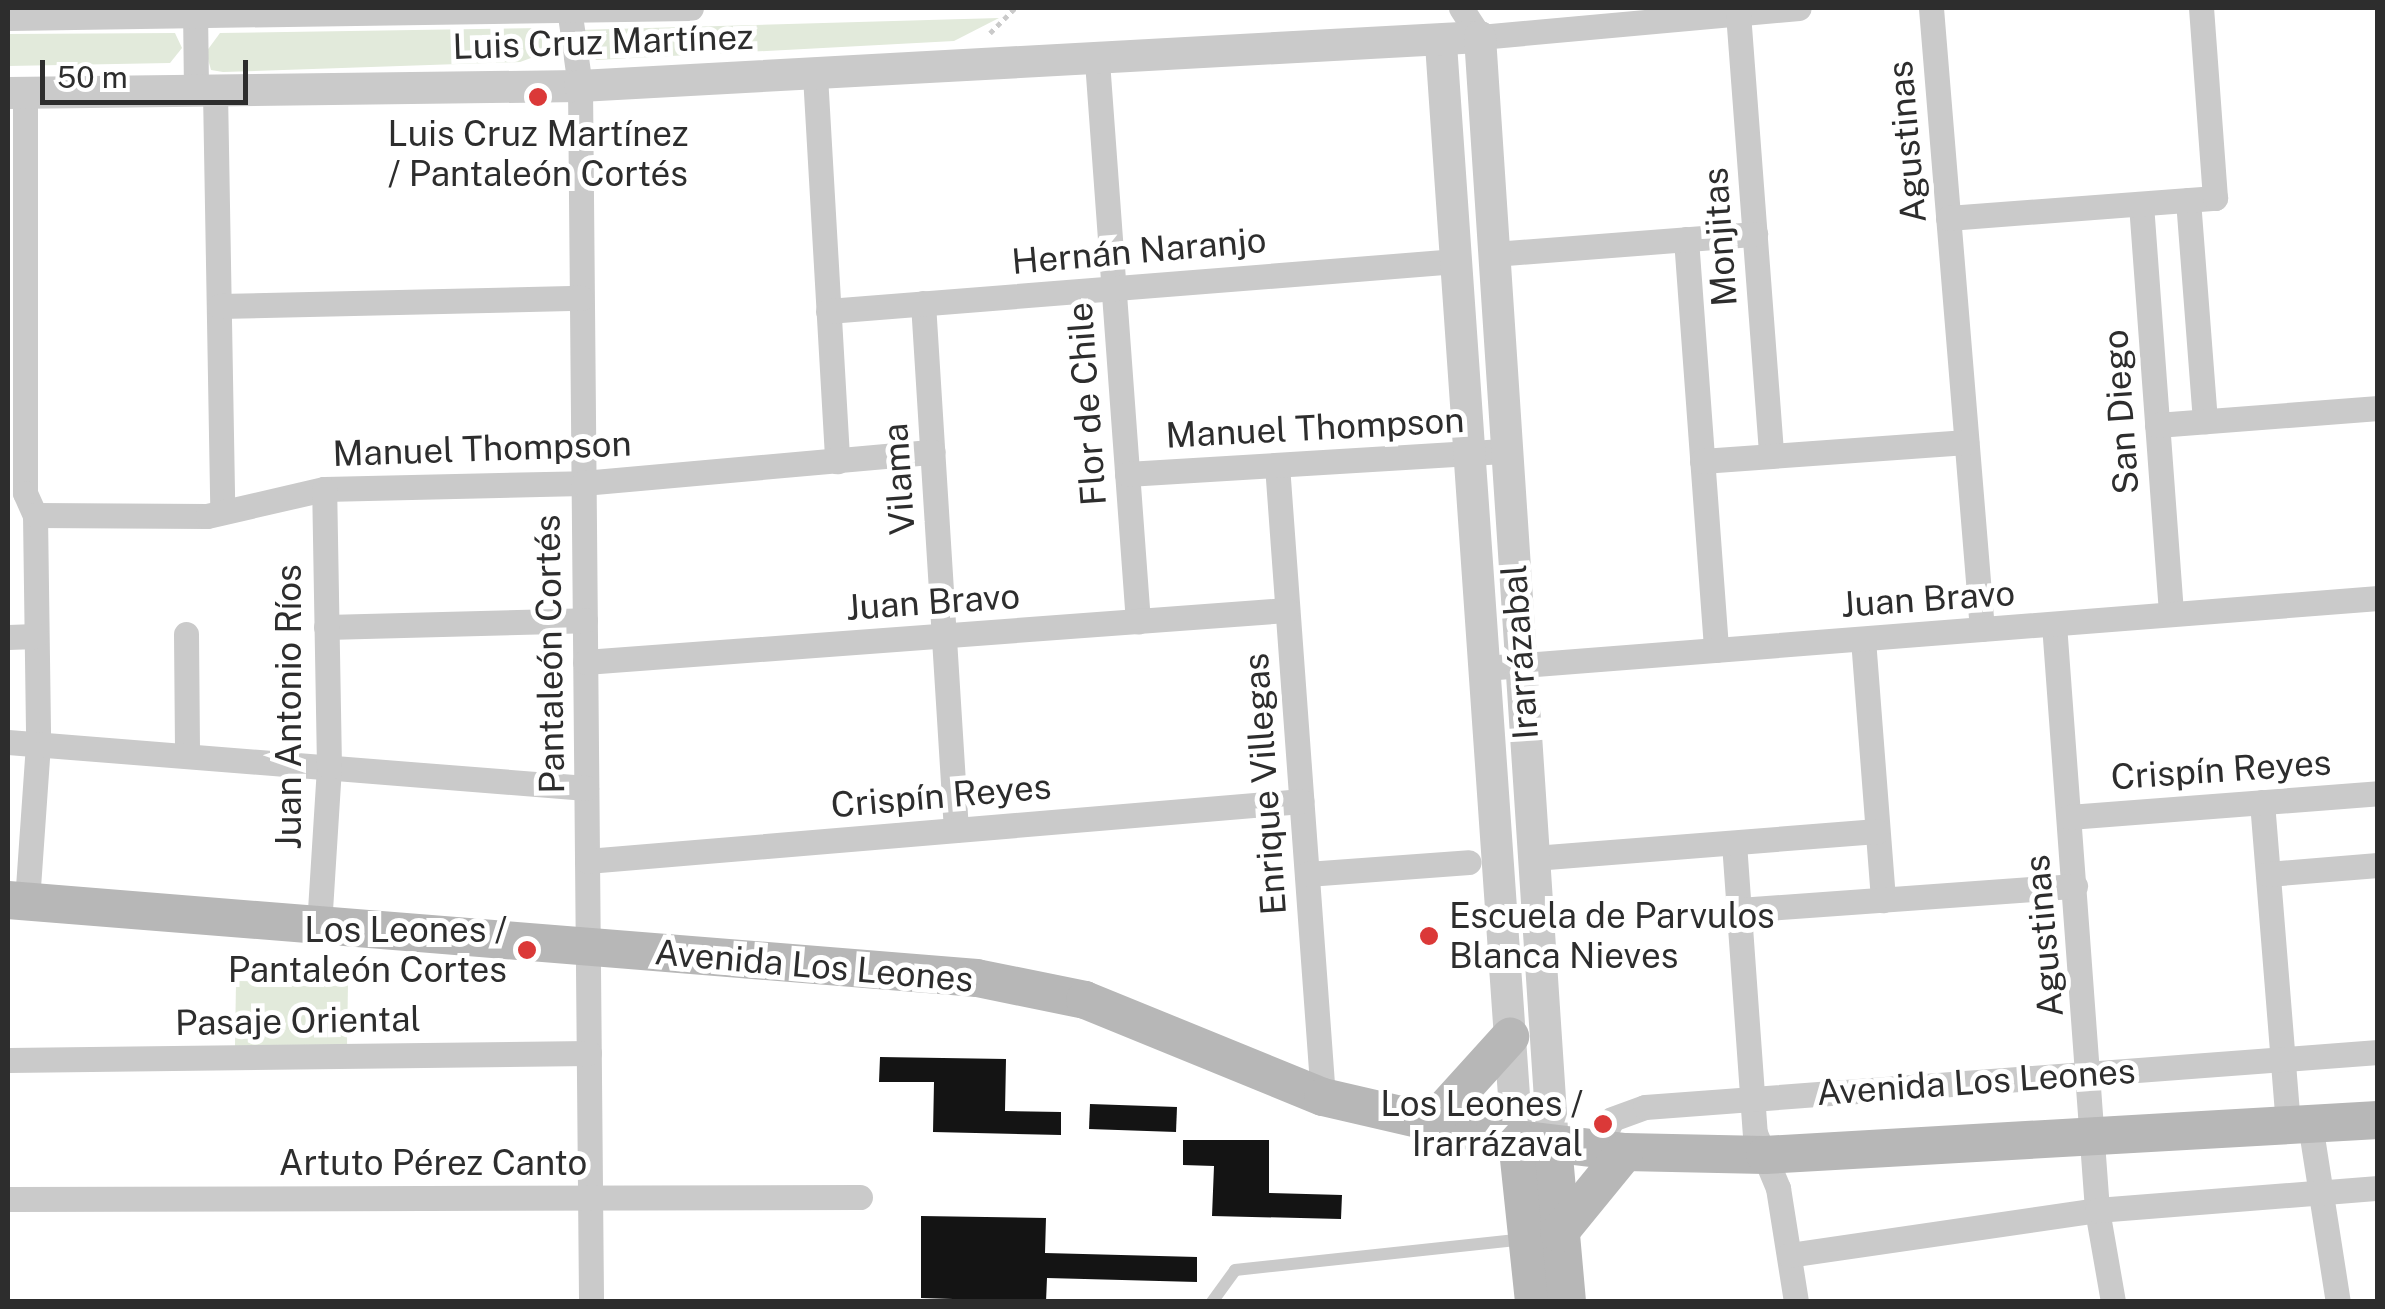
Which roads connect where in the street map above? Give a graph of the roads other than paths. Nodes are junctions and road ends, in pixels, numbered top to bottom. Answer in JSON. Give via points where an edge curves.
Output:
{"nodes":[{"id":1,"x":691,"y":8,"type":"edge"},
{"id":2,"x":1450,"y":8,"type":"edge"},
{"id":3,"x":1460,"y":8,"type":"edge"},
{"id":4,"x":1799,"y":8,"type":"edge"},
{"id":5,"x":1931,"y":8,"type":"edge"},
{"id":6,"x":2201,"y":8,"type":"edge"},
{"id":7,"x":569,"y":10,"type":"edge"},
{"id":8,"x":195,"y":13,"type":"edge"},
{"id":9,"x":1738,"y":13,"type":"junction"},
{"id":10,"x":8,"y":18,"type":"edge"},
{"id":11,"x":1480,"y":37,"type":"junction"},
{"id":12,"x":1441,"y":44,"type":"junction"},
{"id":13,"x":1097,"y":61,"type":"junction"},
{"id":14,"x":815,"y":75,"type":"junction"},
{"id":15,"x":580,"y":86,"type":"junction"},
{"id":16,"x":205,"y":91,"type":"junction"},
{"id":17,"x":16,"y":93,"type":"edge"},
{"id":18,"x":2188,"y":200,"type":"junction"},
{"id":19,"x":2142,"y":204,"type":"junction"},
{"id":20,"x":1948,"y":218,"type":"junction"},
{"id":21,"x":1755,"y":234,"type":"junction"},
{"id":22,"x":1686,"y":240,"type":"junction"},
{"id":23,"x":1494,"y":254,"type":"junction"},
{"id":24,"x":1456,"y":261,"type":"junction"},
{"id":25,"x":1114,"y":288,"type":"junction"},
{"id":26,"x":582,"y":298,"type":"junction"},
{"id":27,"x":923,"y":303,"type":"junction"},
{"id":28,"x":16,"y":304,"type":"edge"},
{"id":29,"x":219,"y":306,"type":"junction"},
{"id":30,"x":828,"y":311,"type":"junction"},
{"id":31,"x":2378,"y":408,"type":"edge"},
{"id":32,"x":2205,"y":421,"type":"junction"},
{"id":33,"x":2158,"y":424,"type":"junction"},
{"id":34,"x":1966,"y":442,"type":"junction"},
{"id":35,"x":1507,"y":451,"type":"junction"},
{"id":36,"x":932,"y":452,"type":"junction"},
{"id":37,"x":1470,"y":454,"type":"junction"},
{"id":38,"x":1771,"y":456,"type":"junction"},
{"id":39,"x":1702,"y":460,"type":"junction"},
{"id":40,"x":837,"y":461,"type":"junction"},
{"id":41,"x":1277,"y":465,"type":"junction"},
{"id":42,"x":1127,"y":474,"type":"junction"},
{"id":43,"x":583,"y":483,"type":"junction"},
{"id":44,"x":324,"y":490,"type":"junction"},
{"id":45,"x":23,"y":500,"type":"edge"},
{"id":46,"x":222,"y":512,"type":"junction"},
{"id":47,"x":2378,"y":598,"type":"edge"},
{"id":48,"x":1287,"y":610,"type":"junction"},
{"id":49,"x":2171,"y":614,"type":"junction"},
{"id":50,"x":584,"y":620,"type":"junction"},
{"id":51,"x":1138,"y":622,"type":"junction"},
{"id":52,"x":2054,"y":624,"type":"junction"},
{"id":53,"x":326,"y":627,"type":"junction"},
{"id":54,"x":1982,"y":629,"type":"junction"},
{"id":55,"x":186,"y":634,"type":"dead end"},
{"id":56,"x":8,"y":636,"type":"edge"},
{"id":57,"x":36,"y":636,"type":"junction"},
{"id":58,"x":944,"y":636,"type":"junction"},
{"id":59,"x":1863,"y":639,"type":"junction"},
{"id":60,"x":1716,"y":650,"type":"junction"},
{"id":61,"x":585,"y":662,"type":"junction"},
{"id":62,"x":1521,"y":665,"type":"junction"},
{"id":63,"x":1484,"y":668,"type":"junction"},
{"id":64,"x":8,"y":742,"type":"edge"},
{"id":65,"x":38,"y":744,"type":"junction"},
{"id":66,"x":188,"y":756,"type":"junction"},
{"id":67,"x":329,"y":768,"type":"junction"},
{"id":68,"x":586,"y":788,"type":"junction"},
{"id":69,"x":2378,"y":793,"type":"edge"},
{"id":70,"x":1302,"y":801,"type":"junction"},
{"id":71,"x":2262,"y":802,"type":"junction"},
{"id":72,"x":2069,"y":816,"type":"junction"},
{"id":73,"x":956,"y":830,"type":"junction"},
{"id":74,"x":1877,"y":831,"type":"junction"},
{"id":75,"x":1734,"y":842,"type":"junction"},
{"id":76,"x":1534,"y":858,"type":"junction"},
{"id":77,"x":587,"y":861,"type":"junction"},
{"id":78,"x":1468,"y":862,"type":"dead end"},
{"id":79,"x":2378,"y":865,"type":"edge"},
{"id":80,"x":1306,"y":874,"type":"junction"},
{"id":81,"x":2268,"y":874,"type":"junction"},
{"id":82,"x":2075,"y":886,"type":"junction"},
{"id":83,"x":1882,"y":900,"type":"junction"},
{"id":84,"x":18,"y":901,"type":"edge"},
{"id":85,"x":1739,"y":910,"type":"junction"},
{"id":86,"x":319,"y":926,"type":"junction"},
{"id":87,"x":587,"y":948,"type":"junction"},
{"id":88,"x":1510,"y":1037,"type":"junction"},
{"id":89,"x":2378,"y":1052,"type":"edge"},
{"id":90,"x":589,"y":1053,"type":"junction"},
{"id":91,"x":2283,"y":1059,"type":"junction"},
{"id":92,"x":8,"y":1060,"type":"edge"},
{"id":93,"x":2090,"y":1074,"type":"junction"},
{"id":94,"x":1323,"y":1097,"type":"junction"},
{"id":95,"x":1752,"y":1099,"type":"junction"},
{"id":96,"x":2378,"y":1120,"type":"edge"},
{"id":97,"x":1431,"y":1124,"type":"junction"},
{"id":98,"x":2299,"y":1124,"type":"junction"},
{"id":99,"x":2093,"y":1138,"type":"junction"},
{"id":100,"x":1535,"y":1142,"type":"junction"},
{"id":101,"x":1611,"y":1151,"type":"junction"},
{"id":102,"x":1765,"y":1155,"type":"junction"},
{"id":103,"x":2378,"y":1188,"type":"edge"},
{"id":104,"x":2321,"y":1192,"type":"junction"},
{"id":105,"x":860,"y":1196,"type":"dead end"},
{"id":106,"x":590,"y":1198,"type":"junction"},
{"id":107,"x":8,"y":1199,"type":"edge"},
{"id":108,"x":2097,"y":1210,"type":"junction"},
{"id":109,"x":1543,"y":1236,"type":"junction"},
{"id":110,"x":1789,"y":1255,"type":"junction"},
{"id":111,"x":591,"y":1302,"type":"edge"},
{"id":112,"x":1212,"y":1302,"type":"edge"},
{"id":113,"x":1534,"y":1302,"type":"edge"},
{"id":114,"x":1567,"y":1302,"type":"edge"},
{"id":115,"x":1796,"y":1302,"type":"edge"},
{"id":116,"x":2113,"y":1302,"type":"edge"},
{"id":117,"x":2338,"y":1302,"type":"edge"}],
"edges":[{"from":1,"to":7,"type":"street","name":"Luis Cruz Martínez"},
{"from":2,"to":12,"type":"street","name":"Irarrázabal"},
{"from":3,"to":11,"type":"street"},
{"from":4,"to":9,"type":"street","name":"Luis Cruz Martínez"},
{"from":5,"to":20,"type":"street","name":"Agustinas"},
{"from":6,"to":18,"type":"street","via":[[2215,198]]},
{"from":7,"to":8,"type":"street","name":"Luis Cruz Martínez"},
{"from":7,"to":15,"type":"street","name":"Pantaleón Cortés"},
{"from":8,"to":10,"type":"street","name":"Luis Cruz Martínez"},
{"from":8,"to":16,"type":"street"},
{"from":9,"to":11,"type":"street","name":"Luis Cruz Martínez"},
{"from":9,"to":21,"type":"street","name":"Monjitas"},
{"from":11,"to":12,"type":"street","name":"Luis Cruz Martínez"},
{"from":11,"to":23,"type":"street","name":"Irarrázabal"},
{"from":12,"to":13,"type":"street","name":"Luis Cruz Martínez"},
{"from":12,"to":24,"type":"street","name":"Irarrázabal"},
{"from":13,"to":14,"type":"street","name":"Luis Cruz Martínez"},
{"from":13,"to":25,"type":"street","name":"Flor de Chile"},
{"from":14,"to":15,"type":"street","name":"Luis Cruz Martínez"},
{"from":14,"to":30,"type":"street","name":"Vilama"},
{"from":15,"to":16,"type":"street","name":"Luis Cruz Martínez"},
{"from":15,"to":26,"type":"street","name":"Pantaleón Cortés"},
{"from":16,"to":17,"type":"street","name":"Luis Cruz Martínez"},
{"from":16,"to":29,"type":"street"},
{"from":17,"to":28,"type":"street"},
{"from":18,"to":19,"type":"street"},
{"from":18,"to":32,"type":"street"},
{"from":19,"to":20,"type":"street"},
{"from":19,"to":33,"type":"street","name":"San Diego"},
{"from":20,"to":34,"type":"street","name":"Agustinas"},
{"from":21,"to":22,"type":"street"},
{"from":21,"to":38,"type":"street","name":"Monjitas"},
{"from":22,"to":23,"type":"street"},
{"from":22,"to":39,"type":"street","name":"Monjitas"},
{"from":23,"to":35,"type":"street","name":"Irarrázabal"},
{"from":24,"to":25,"type":"street","name":"Hernán Naranjo"},
{"from":24,"to":37,"type":"street","name":"Irarrázabal"},
{"from":25,"to":27,"type":"street","name":"Hernán Naranjo"},
{"from":25,"to":42,"type":"street","name":"Flor de Chile"},
{"from":26,"to":29,"type":"street"},
{"from":26,"to":43,"type":"street","name":"Pantaleón Cortés"},
{"from":27,"to":30,"type":"street","name":"Hernán Naranjo"},
{"from":27,"to":36,"type":"street","name":"Vilama"},
{"from":28,"to":45,"type":"street"},
{"from":29,"to":46,"type":"street"},
{"from":30,"to":40,"type":"street","name":"Vilama"},
{"from":31,"to":32,"type":"street"},
{"from":32,"to":33,"type":"street"},
{"from":33,"to":49,"type":"street","name":"San Diego"},
{"from":34,"to":38,"type":"street"},
{"from":34,"to":54,"type":"street","name":"Agustinas"},
{"from":35,"to":37,"type":"street","name":"Manuel Thompson"},
{"from":35,"to":62,"type":"street","name":"Irarrázabal"},
{"from":36,"to":40,"type":"street","name":"Manuel Thompson"},
{"from":36,"to":58,"type":"street","name":"Vilama"},
{"from":37,"to":41,"type":"street","name":"Manuel Thompson"},
{"from":37,"to":63,"type":"street","name":"Irarrázabal"},
{"from":38,"to":39,"type":"street"},
{"from":39,"to":60,"type":"street","name":"Monjitas"},
{"from":40,"to":43,"type":"street","name":"Manuel Thompson"},
{"from":41,"to":42,"type":"street","name":"Manuel Thompson"},
{"from":41,"to":48,"type":"street","name":"Enrique Villegas"},
{"from":42,"to":51,"type":"street","name":"Flor de Chile"},
{"from":43,"to":44,"type":"street","name":"Manuel Thompson"},
{"from":43,"to":50,"type":"street","name":"Pantaleón Cortés"},
{"from":44,"to":46,"type":"street","name":"Manuel Thompson"},
{"from":44,"to":53,"type":"street","name":"Juan Antonio Ríos"},
{"from":45,"to":46,"type":"street","name":"Manuel Thompson"},
{"from":45,"to":57,"type":"street"},
{"from":47,"to":49,"type":"street","name":"Juan Bravo"},
{"from":48,"to":51,"type":"street","name":"Juan Bravo"},
{"from":48,"to":70,"type":"street","name":"Enrique Villegas"},
{"from":49,"to":52,"type":"street","name":"Juan Bravo"},
{"from":50,"to":53,"type":"street"},
{"from":50,"to":61,"type":"street","name":"Pantaleón Cortés"},
{"from":51,"to":58,"type":"street","name":"Juan Bravo"},
{"from":52,"to":54,"type":"street","name":"Juan Bravo"},
{"from":52,"to":72,"type":"street","name":"Agustinas"},
{"from":53,"to":67,"type":"street","name":"Juan Antonio Ríos"},
{"from":54,"to":59,"type":"street","name":"Juan Bravo"},
{"from":55,"to":66,"type":"street"},
{"from":56,"to":57,"type":"street"},
{"from":57,"to":65,"type":"street"},
{"from":58,"to":61,"type":"street","name":"Juan Bravo"},
{"from":58,"to":73,"type":"street","name":"Vilama"},
{"from":59,"to":60,"type":"street","name":"Juan Bravo"},
{"from":59,"to":74,"type":"street"},
{"from":60,"to":62,"type":"street","name":"Juan Bravo"},
{"from":61,"to":68,"type":"street","name":"Pantaleón Cortés"},
{"from":62,"to":63,"type":"street","name":"Juan Bravo"},
{"from":62,"to":76,"type":"street","name":"Irarrázabal"},
{"from":63,"to":88,"type":"street","name":"Irarrázabal"},
{"from":64,"to":65,"type":"street"},
{"from":65,"to":66,"type":"street"},
{"from":65,"to":84,"type":"street"},
{"from":66,"to":67,"type":"street"},
{"from":67,"to":68,"type":"street"},
{"from":67,"to":86,"type":"street","name":"Juan Antonio Ríos"},
{"from":68,"to":77,"type":"street","name":"Pantaleón Cortés"},
{"from":69,"to":71,"type":"street","name":"Crispín Reyes"},
{"from":70,"to":73,"type":"street","name":"Crispín Reyes"},
{"from":70,"to":80,"type":"street","name":"Enrique Villegas"},
{"from":71,"to":72,"type":"street","name":"Crispín Reyes"},
{"from":71,"to":81,"type":"street"},
{"from":72,"to":82,"type":"street","name":"Agustinas"},
{"from":73,"to":77,"type":"street","name":"Crispín Reyes"},
{"from":74,"to":75,"type":"street"},
{"from":74,"to":83,"type":"street"},
{"from":75,"to":76,"type":"street"},
{"from":75,"to":85,"type":"street"},
{"from":76,"to":100,"type":"street","name":"Irarrázabal"},
{"from":77,"to":87,"type":"street","name":"Pantaleón Cortés"},
{"from":78,"to":80,"type":"street"},
{"from":79,"to":81,"type":"street"},
{"from":80,"to":94,"type":"street","name":"Enrique Villegas"},
{"from":81,"to":91,"type":"street"},
{"from":82,"to":83,"type":"street"},
{"from":82,"to":93,"type":"street","name":"Agustinas"},
{"from":83,"to":85,"type":"street"},
{"from":84,"to":86,"type":"main road","name":"Avenida Los Leones"},
{"from":85,"to":95,"type":"street"},
{"from":86,"to":87,"type":"main road","name":"Avenida Los Leones"},
{"from":87,"to":90,"type":"street","name":"Pantaleón Cortés"},
{"from":87,"to":94,"type":"main road","name":"Avenida Los Leones","via":[[1027,986],[1103,1007]]},
{"from":88,"to":97,"type":"main road"},
{"from":88,"to":100,"type":"street","name":"Irarrázabal"},
{"from":89,"to":91,"type":"street","name":"Avenida Los Leones"},
{"from":90,"to":92,"type":"street","name":"Pasaje Oriental"},
{"from":90,"to":106,"type":"street","name":"Pantaleón Cortés"},
{"from":91,"to":93,"type":"street","name":"Avenida Los Leones"},
{"from":91,"to":98,"type":"street"},
{"from":93,"to":95,"type":"street","name":"Avenida Los Leones"},
{"from":93,"to":99,"type":"street","name":"Agustinas"},
{"from":94,"to":97,"type":"main road","name":"Avenida Los Leones"},
{"from":95,"to":101,"type":"street","name":"Avenida Los Leones","via":[[1622,1112]]},
{"from":95,"to":102,"type":"street"},
{"from":96,"to":98,"type":"main road","name":"Avenida Los Leones"},
{"from":97,"to":100,"type":"main road","name":"Avenida Los Leones"},
{"from":98,"to":99,"type":"main road","name":"Avenida Los Leones"},
{"from":98,"to":104,"type":"street"},
{"from":99,"to":102,"type":"main road","name":"Avenida Los Leones"},
{"from":99,"to":108,"type":"street","name":"Agustinas"},
{"from":100,"to":101,"type":"main road","name":"Avenida Los Leones"},
{"from":100,"to":109,"type":"main road","name":"Irarrázabal"},
{"from":101,"to":102,"type":"main road","name":"Avenida Los Leones"},
{"from":101,"to":109,"type":"main road"},
{"from":102,"to":110,"type":"street"},
{"from":103,"to":104,"type":"street"},
{"from":104,"to":108,"type":"street"},
{"from":104,"to":117,"type":"street"},
{"from":105,"to":106,"type":"street","name":"Artuto Pérez Canto"},
{"from":106,"to":107,"type":"street","name":"Artuto Pérez Canto"},
{"from":106,"to":111,"type":"street","name":"Pantaleón Cortés"},
{"from":108,"to":110,"type":"street"},
{"from":108,"to":116,"type":"street","name":"Agustinas"},
{"from":109,"to":112,"type":"lane","via":[[1235,1270]]},
{"from":109,"to":113,"type":"main road","name":"Irarrázabal"},
{"from":109,"to":114,"type":"main road","name":"Irarrázabal"},
{"from":110,"to":115,"type":"street"}]}
